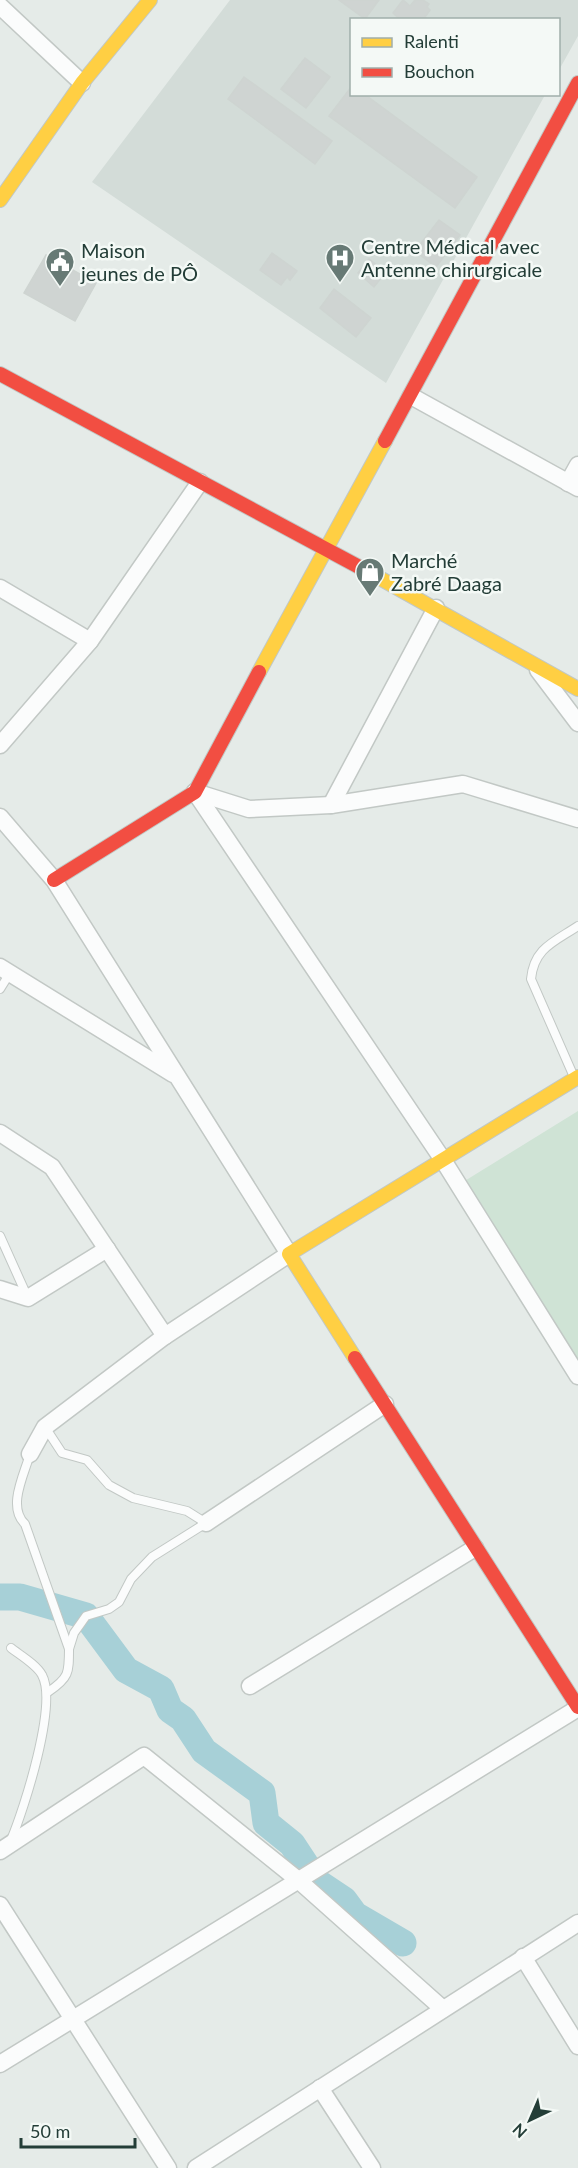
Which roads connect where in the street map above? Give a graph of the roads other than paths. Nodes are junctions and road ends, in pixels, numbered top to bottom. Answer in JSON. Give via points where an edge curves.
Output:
{"nodes":[{"id":1,"x":150,"y":0,"type":"edge"},
{"id":2,"x":0,"y":6,"type":"edge"},
{"id":3,"x":82,"y":83,"type":"junction"},
{"id":4,"x":578,"y":83,"type":"edge"},
{"id":5,"x":0,"y":200,"type":"edge"},
{"id":6,"x":0,"y":374,"type":"edge"},
{"id":7,"x":411,"y":396,"type":"junction"},
{"id":8,"x":578,"y":465,"type":"edge"},
{"id":9,"x":200,"y":482,"type":"junction"},
{"id":10,"x":573,"y":485,"type":"edge"},
{"id":11,"x":325,"y":547,"type":"junction"},
{"id":12,"x":0,"y":588,"type":"edge"},
{"id":13,"x":436,"y":608,"type":"junction"},
{"id":14,"x":90,"y":642,"type":"junction"},
{"id":15,"x":535,"y":667,"type":"junction"},
{"id":16,"x":578,"y":689,"type":"edge"},
{"id":17,"x":578,"y":723,"type":"edge"},
{"id":18,"x":0,"y":745,"type":"edge"},
{"id":19,"x":195,"y":792,"type":"junction"},
{"id":20,"x":331,"y":805,"type":"junction"},
{"id":21,"x":0,"y":817,"type":"edge"},
{"id":22,"x":578,"y":819,"type":"edge"},
{"id":23,"x":54,"y":880,"type":"junction"},
{"id":24,"x":578,"y":926,"type":"edge"},
{"id":25,"x":5,"y":970,"type":"edge"},
{"id":26,"x":0,"y":989,"type":"edge"},
{"id":27,"x":177,"y":1076,"type":"junction"},
{"id":28,"x":576,"y":1078,"type":"edge"},
{"id":29,"x":1,"y":1138,"type":"edge"},
{"id":30,"x":442,"y":1160,"type":"junction"},
{"id":31,"x":0,"y":1236,"type":"edge"},
{"id":32,"x":107,"y":1249,"type":"junction"},
{"id":33,"x":289,"y":1254,"type":"junction"},
{"id":34,"x":0,"y":1289,"type":"edge"},
{"id":35,"x":27,"y":1298,"type":"junction"},
{"id":36,"x":165,"y":1336,"type":"junction"},
{"id":37,"x":578,"y":1376,"type":"edge"},
{"id":38,"x":385,"y":1404,"type":"junction"},
{"id":39,"x":45,"y":1427,"type":"junction"},
{"id":40,"x":30,"y":1454,"type":"joint"},
{"id":41,"x":206,"y":1523,"type":"junction"},
{"id":42,"x":475,"y":1548,"type":"junction"},
{"id":43,"x":11,"y":1648,"type":"dead end"},
{"id":44,"x":69,"y":1649,"type":"junction"},
{"id":45,"x":250,"y":1686,"type":"dead end"},
{"id":46,"x":48,"y":1692,"type":"junction"},
{"id":47,"x":578,"y":1707,"type":"edge"},
{"id":48,"x":4,"y":1848,"type":"edge"},
{"id":49,"x":306,"y":1874,"type":"junction"},
{"id":50,"x":0,"y":1905,"type":"edge"},
{"id":51,"x":578,"y":1923,"type":"edge"},
{"id":52,"x":523,"y":1957,"type":"junction"},
{"id":53,"x":443,"y":2009,"type":"junction"},
{"id":54,"x":74,"y":2018,"type":"junction"},
{"id":55,"x":578,"y":2046,"type":"edge"},
{"id":56,"x":0,"y":2064,"type":"edge"},
{"id":57,"x":320,"y":2088,"type":"junction"},
{"id":58,"x":168,"y":2168,"type":"edge"},
{"id":59,"x":196,"y":2168,"type":"edge"},
{"id":60,"x":372,"y":2168,"type":"edge"}],
"edges":[{"from":1,"to":3,"type":"street"},
{"from":2,"to":3,"type":"street"},
{"from":3,"to":5,"type":"street"},
{"from":4,"to":7,"type":"street"},
{"from":6,"to":9,"type":"street"},
{"from":7,"to":10,"type":"street"},
{"from":7,"to":11,"type":"street"},
{"from":8,"to":10,"type":"street"},
{"from":9,"to":11,"type":"street"},
{"from":9,"to":14,"type":"street"},
{"from":11,"to":13,"type":"street"},
{"from":11,"to":19,"type":"street"},
{"from":12,"to":14,"type":"street"},
{"from":13,"to":15,"type":"street"},
{"from":13,"to":20,"type":"street"},
{"from":14,"to":18,"type":"street"},
{"from":15,"to":16,"type":"street"},
{"from":15,"to":17,"type":"street"},
{"from":19,"to":20,"type":"street","via":[[249,809]]},
{"from":19,"to":23,"type":"street"},
{"from":19,"to":30,"type":"street"},
{"from":20,"to":22,"type":"street","via":[[463,784]]},
{"from":21,"to":23,"type":"street"},
{"from":23,"to":27,"type":"street"},
{"from":24,"to":28,"type":"lane","via":[[543,949],[533,963],[531,979]]},
{"from":25,"to":26,"type":"lane"},
{"from":25,"to":27,"type":"street"},
{"from":27,"to":33,"type":"street"},
{"from":28,"to":30,"type":"street"},
{"from":29,"to":32,"type":"street","via":[[52,1167]]},
{"from":30,"to":33,"type":"street"},
{"from":30,"to":37,"type":"street"},
{"from":31,"to":35,"type":"lane"},
{"from":32,"to":35,"type":"street"},
{"from":32,"to":36,"type":"street"},
{"from":33,"to":36,"type":"street"},
{"from":33,"to":38,"type":"street"},
{"from":34,"to":35,"type":"street"},
{"from":36,"to":39,"type":"street"},
{"from":38,"to":41,"type":"street"},
{"from":38,"to":42,"type":"street"},
{"from":39,"to":40,"type":"street"},
{"from":39,"to":41,"type":"lane","via":[[62,1453],[87,1460],[109,1485],[133,1498],[187,1511]]},
{"from":40,"to":44,"type":"lane","via":[[17,1517],[24,1524]]},
{"from":41,"to":44,"type":"lane","via":[[152,1557],[131,1579],[119,1602],[86,1616]]},
{"from":42,"to":45,"type":"street"},
{"from":42,"to":47,"type":"street"},
{"from":43,"to":46,"type":"lane","via":[[42,1673]]},
{"from":44,"to":46,"type":"lane","via":[[69,1671],[62,1683]]},
{"from":46,"to":48,"type":"lane","via":[[25,1808]]},
{"from":47,"to":49,"type":"street"},
{"from":48,"to":49,"type":"street","via":[[144,1756]]},
{"from":49,"to":53,"type":"street"},
{"from":49,"to":54,"type":"street"},
{"from":50,"to":54,"type":"street"},
{"from":51,"to":52,"type":"street"},
{"from":52,"to":53,"type":"street"},
{"from":52,"to":55,"type":"street"},
{"from":53,"to":57,"type":"street"},
{"from":54,"to":56,"type":"street"},
{"from":54,"to":58,"type":"street"},
{"from":57,"to":59,"type":"street"},
{"from":57,"to":60,"type":"street"}]}
